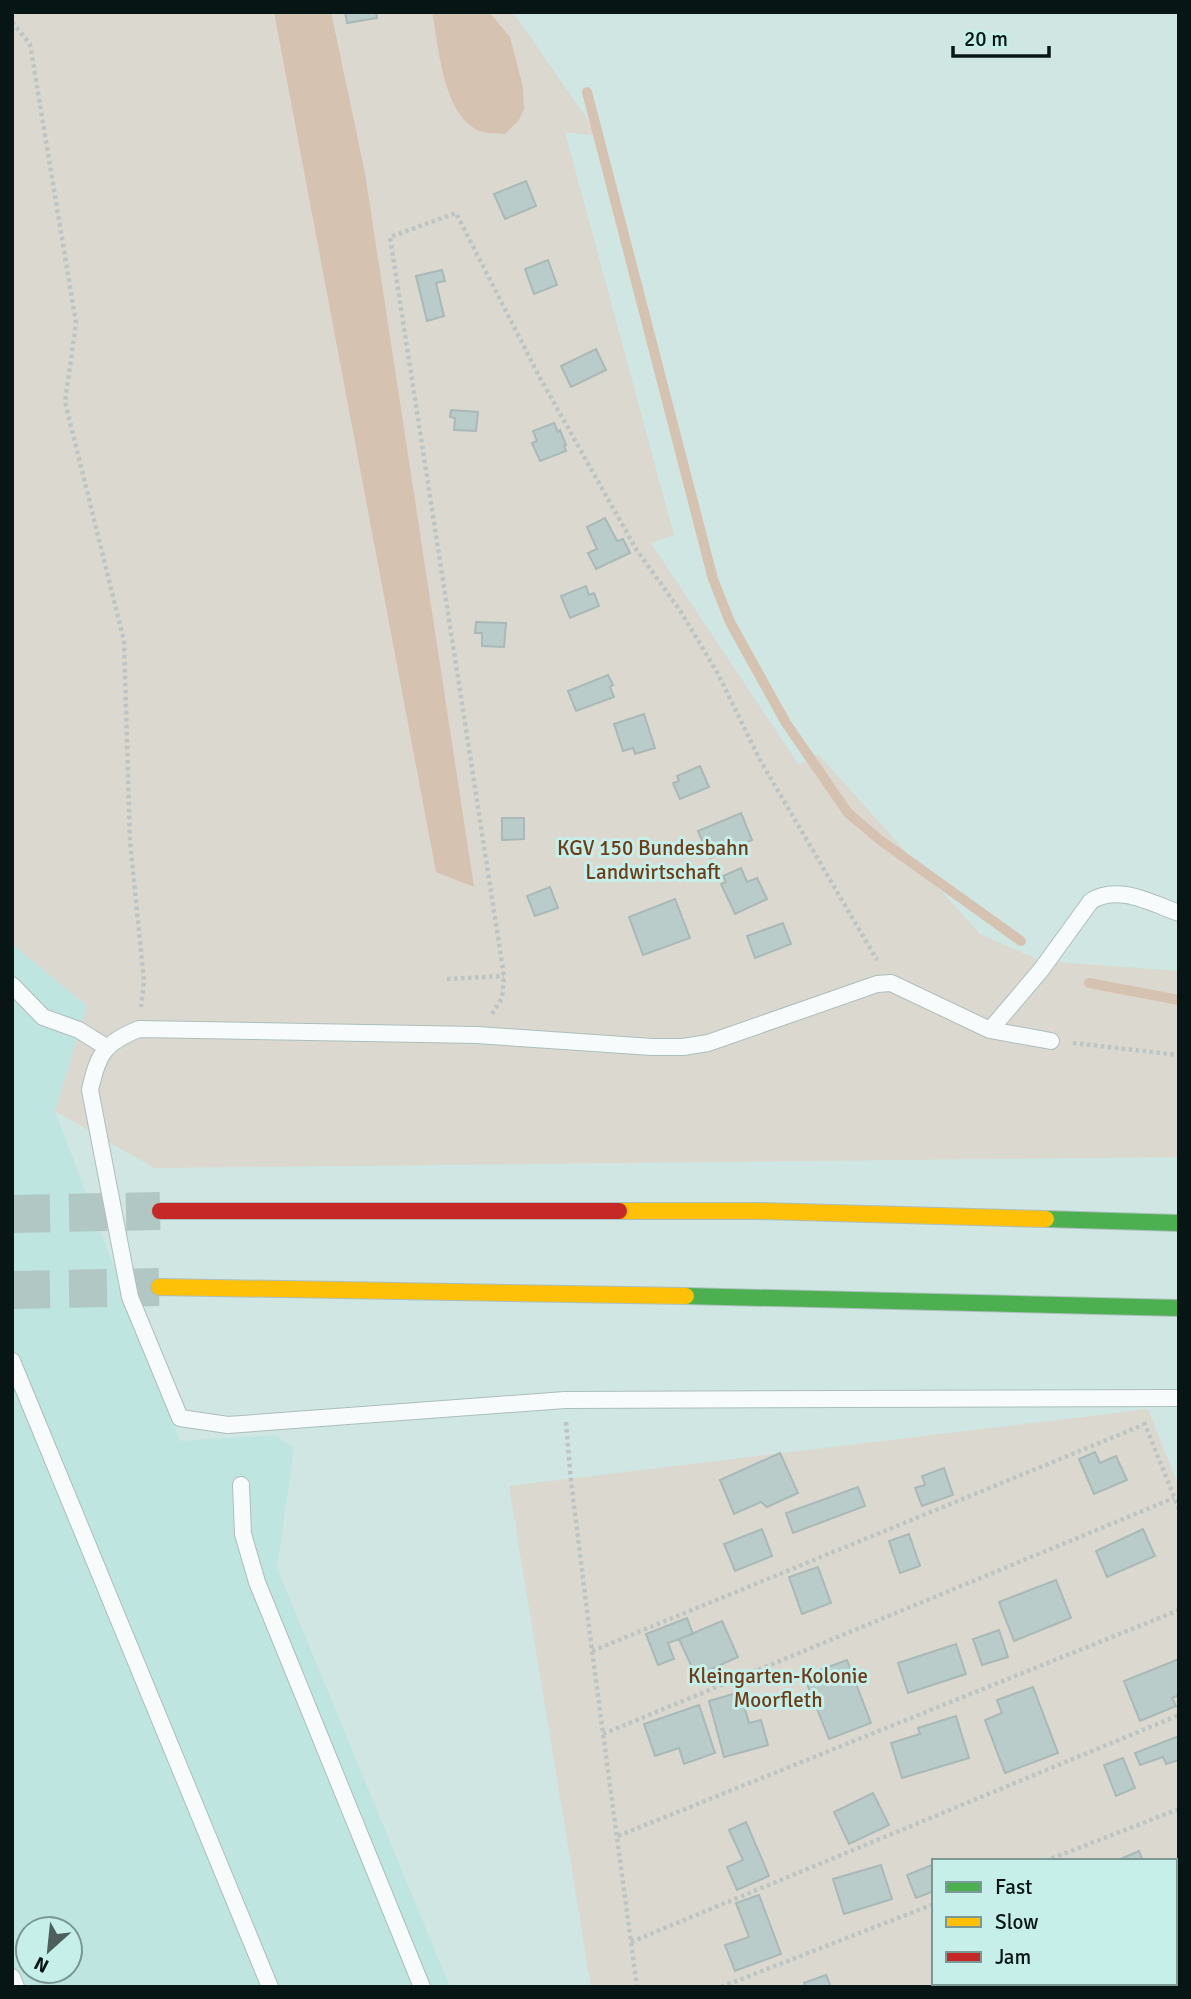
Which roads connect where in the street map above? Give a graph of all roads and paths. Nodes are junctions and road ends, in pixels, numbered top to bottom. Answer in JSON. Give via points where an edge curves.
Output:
{"nodes":[{"id":1,"x":12,"y":22,"type":"edge"},
{"id":2,"x":1179,"y":913,"type":"edge"},
{"id":3,"x":503,"y":976,"type":"junction"},
{"id":4,"x":447,"y":979,"type":"dead end"},
{"id":5,"x":891,"y":983,"type":"junction"},
{"id":6,"x":12,"y":985,"type":"edge"},
{"id":7,"x":139,"y":1029,"type":"junction"},
{"id":8,"x":989,"y":1030,"type":"junction"},
{"id":9,"x":477,"y":1035,"type":"junction"},
{"id":10,"x":1051,"y":1041,"type":"joint"},
{"id":11,"x":106,"y":1047,"type":"junction"},
{"id":12,"x":1179,"y":1055,"type":"edge"},
{"id":13,"x":160,"y":1211,"type":"tunnel mouth"},
{"id":14,"x":1179,"y":1223,"type":"edge"},
{"id":15,"x":159,"y":1287,"type":"tunnel mouth"},
{"id":16,"x":1179,"y":1308,"type":"edge"},
{"id":17,"x":12,"y":1361,"type":"edge"},
{"id":18,"x":1179,"y":1398,"type":"edge"},
{"id":19,"x":565,"y":1400,"type":"junction"},
{"id":20,"x":241,"y":1485,"type":"dead end"},
{"id":21,"x":1174,"y":1497,"type":"junction"},
{"id":22,"x":1179,"y":1508,"type":"edge"},
{"id":23,"x":1179,"y":1610,"type":"edge"},
{"id":24,"x":592,"y":1651,"type":"junction"},
{"id":25,"x":1179,"y":1715,"type":"edge"},
{"id":26,"x":604,"y":1734,"type":"junction"},
{"id":27,"x":1179,"y":1809,"type":"edge"},
{"id":28,"x":618,"y":1836,"type":"junction"},
{"id":29,"x":1050,"y":1859,"type":"edge"},
{"id":30,"x":932,"y":1905,"type":"edge"},
{"id":31,"x":631,"y":1942,"type":"junction"},
{"id":32,"x":12,"y":1977,"type":"edge"},
{"id":33,"x":16,"y":1987,"type":"edge"},
{"id":34,"x":270,"y":1987,"type":"edge"},
{"id":35,"x":422,"y":1987,"type":"edge"},
{"id":36,"x":637,"y":1987,"type":"edge"},
{"id":37,"x":720,"y":1987,"type":"edge"}],
"edges":[{"from":1,"to":7,"type":"path","via":[[30,44],[76,323],[65,401],[124,641],[130,841],[144,981]]},
{"from":2,"to":8,"type":"lane","via":[[1119,894],[1102,894],[1091,901],[1041,970]]},
{"from":3,"to":4,"type":"path"},
{"from":3,"to":5,"type":"path","via":[[390,237],[456,213],[540,378],[629,537],[717,672],[760,760]]},
{"from":3,"to":9,"type":"path","via":[[502,998]]},
{"from":5,"to":8,"type":"lane"},
{"from":5,"to":9,"type":"lane","via":[[708,1043],[683,1047]]},
{"from":6,"to":11,"type":"lane","via":[[43,1017],[79,1030]]},
{"from":7,"to":9,"type":"lane"},
{"from":7,"to":11,"type":"lane"},
{"from":8,"to":10,"type":"lane"},
{"from":10,"to":12,"type":"path"},
{"from":11,"to":19,"type":"lane","via":[[90,1090],[130,1297],[180,1418],[228,1425]]},
{"from":13,"to":14,"type":"highway","via":[[744,1211]]},
{"from":15,"to":16,"type":"highway"},
{"from":17,"to":34,"type":"lane"},
{"from":18,"to":19,"type":"lane"},
{"from":19,"to":24,"type":"path"},
{"from":20,"to":35,"type":"lane","via":[[243,1534],[257,1582]]},
{"from":21,"to":22,"type":"path"},
{"from":21,"to":24,"type":"path","via":[[1143,1425]]},
{"from":21,"to":26,"type":"path"},
{"from":23,"to":28,"type":"path"},
{"from":24,"to":26,"type":"path"},
{"from":25,"to":31,"type":"path"},
{"from":26,"to":28,"type":"path"},
{"from":27,"to":29,"type":"path"},
{"from":28,"to":31,"type":"path"},
{"from":30,"to":37,"type":"path"},
{"from":31,"to":36,"type":"path"},
{"from":32,"to":33,"type":"lane"}]}
